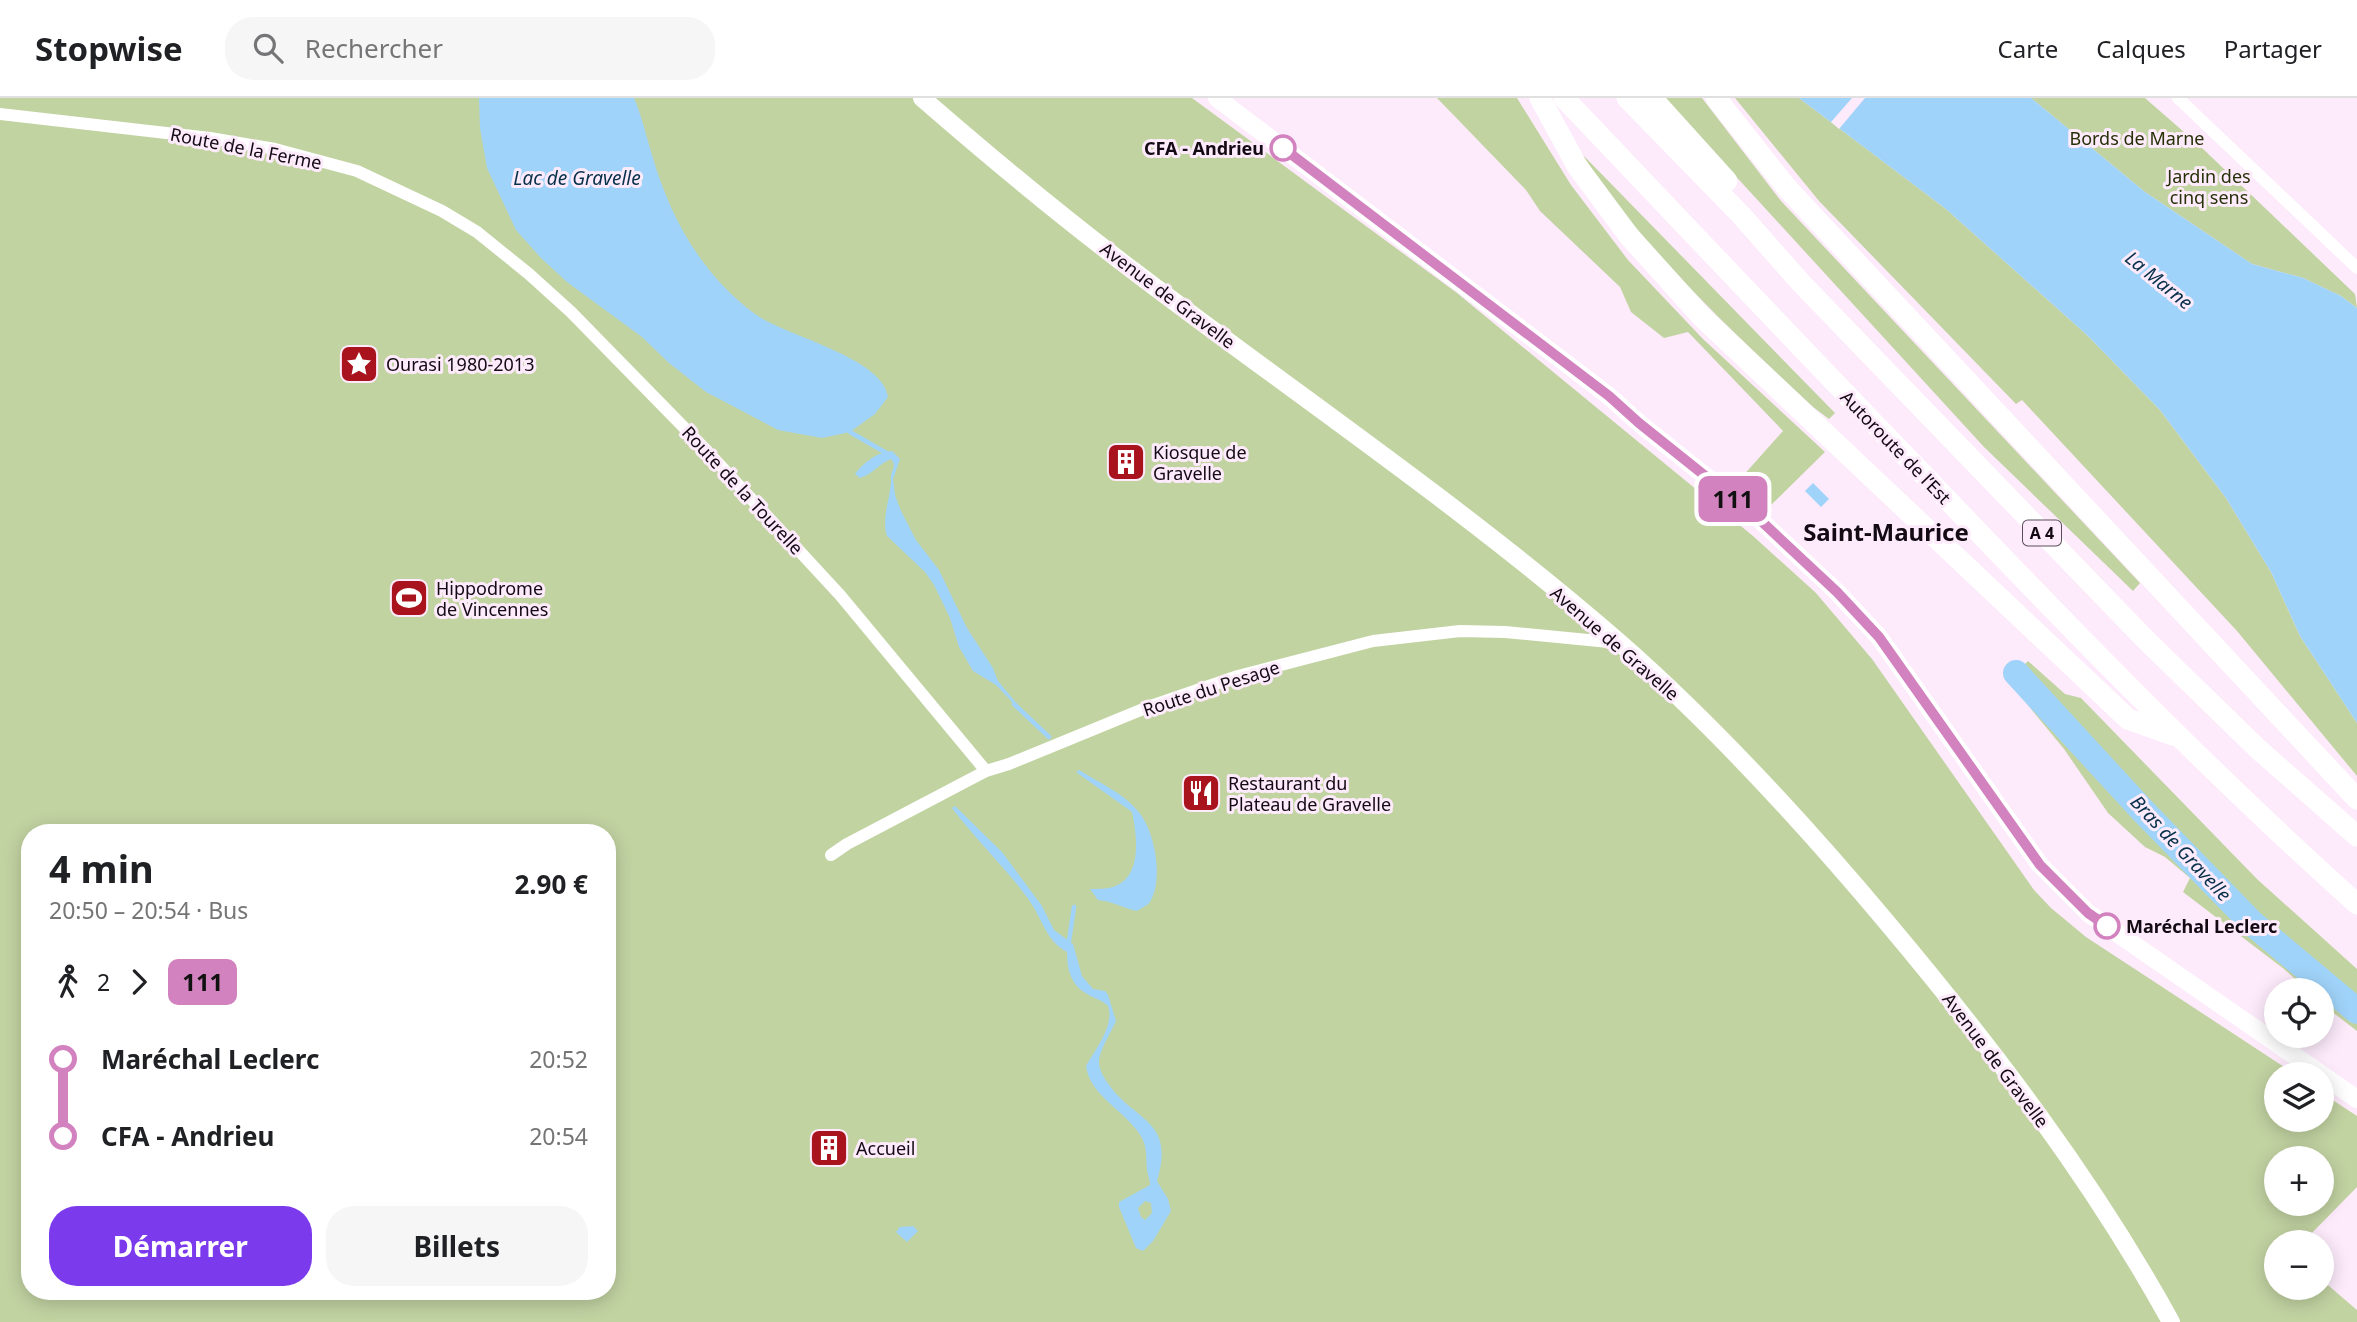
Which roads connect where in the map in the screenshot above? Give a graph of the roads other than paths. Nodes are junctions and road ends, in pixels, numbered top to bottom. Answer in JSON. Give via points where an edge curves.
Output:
{"nodes":[{"id":1,"x":922,"y":98,"type":"edge"},
{"id":2,"x":1217,"y":98,"type":"edge"},
{"id":3,"x":1540,"y":98,"type":"edge"},
{"id":4,"x":1564,"y":98,"type":"edge"},
{"id":5,"x":1627,"y":98,"type":"edge"},
{"id":6,"x":1652,"y":98,"type":"edge"},
{"id":7,"x":1716,"y":98,"type":"edge"},
{"id":8,"x":2178,"y":98,"type":"edge"},
{"id":9,"x":0,"y":114,"type":"edge"},
{"id":10,"x":1741,"y":215,"type":"junction"},
{"id":11,"x":477,"y":232,"type":"joint"},
{"id":12,"x":2357,"y":268,"type":"edge"},
{"id":13,"x":1620,"y":643,"type":"junction"},
{"id":14,"x":2178,"y":737,"type":"junction"},
{"id":15,"x":986,"y":771,"type":"junction"},
{"id":16,"x":2357,"y":799,"type":"edge"},
{"id":17,"x":2357,"y":836,"type":"edge"},
{"id":18,"x":831,"y":855,"type":"dead end"},
{"id":19,"x":2357,"y":904,"type":"edge"},
{"id":20,"x":2303,"y":1062,"type":"edge"},
{"id":21,"x":2334,"y":1083,"type":"edge"},
{"id":22,"x":2357,"y":1099,"type":"edge"},
{"id":23,"x":2171,"y":1322,"type":"edge"}],
"edges":[{"from":1,"to":13,"type":"street","name":"Avenue de Gravelle","via":[[1135,272],[1372,446]]},
{"from":2,"to":20,"type":"street","via":[[1609,396],[1759,519],[1879,637],[2040,865],[2088,913]]},
{"from":3,"to":14,"type":"highway","via":[[1577,166],[1629,236],[1702,317],[2128,719]]},
{"from":4,"to":14,"type":"highway","name":"Autoroute de l’Est","number":"A 4"},
{"from":5,"to":10,"type":"highway","number":"A 4"},
{"from":6,"to":10,"type":"highway","via":[[1728,183]]},
{"from":7,"to":16,"type":"highway","via":[[1787,188]]},
{"from":8,"to":12,"type":"street"},
{"from":9,"to":11,"type":"street","name":"Route de la Ferme","via":[[210,138],[287,152],[356,171]]},
{"from":10,"to":17,"type":"highway","number":"A 4","via":[[2145,639],[2258,749]]},
{"from":11,"to":15,"type":"street","name":"Route de la Tourelle","via":[[570,312],[707,451],[840,595]]},
{"from":13,"to":15,"type":"street","name":"Route du Pesage","via":[[1460,631],[1373,641],[1238,676]]},
{"from":13,"to":23,"type":"street","name":"Avenue de Gravelle","via":[[1699,716],[1817,840],[1943,989],[2098,1202]]},
{"from":14,"to":19,"type":"highway","name":"Autoroute de l’Est","number":"A 4"},
{"from":15,"to":18,"type":"street","name":"Route du Pesage"},
{"from":21,"to":22,"type":"street"}]}
